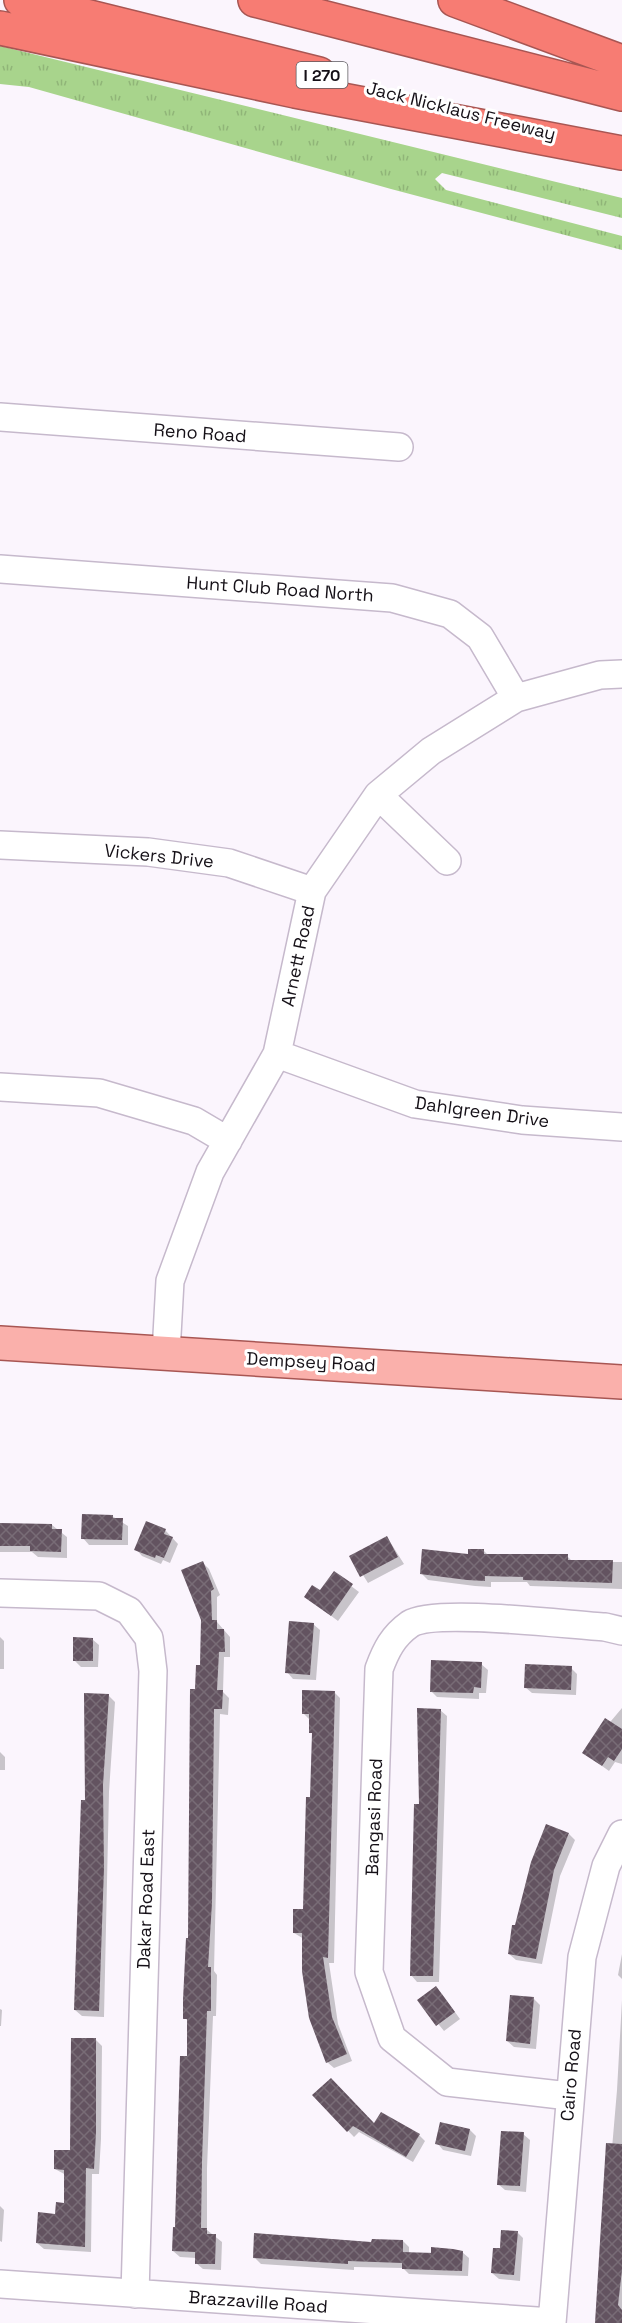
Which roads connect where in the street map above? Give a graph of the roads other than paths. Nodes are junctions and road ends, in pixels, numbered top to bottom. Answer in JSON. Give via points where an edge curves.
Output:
{"nodes":[{"id":1,"x":21,"y":0,"type":"edge"},
{"id":2,"x":255,"y":0,"type":"edge"},
{"id":3,"x":455,"y":0,"type":"edge"},
{"id":4,"x":0,"y":28,"type":"edge"},
{"id":5,"x":622,"y":62,"type":"edge"},
{"id":6,"x":622,"y":94,"type":"edge"},
{"id":7,"x":622,"y":153,"type":"edge"},
{"id":8,"x":0,"y":417,"type":"edge"},
{"id":9,"x":399,"y":447,"type":"dead end"},
{"id":10,"x":0,"y":568,"type":"edge"},
{"id":11,"x":622,"y":674,"type":"edge"},
{"id":12,"x":516,"y":698,"type":"junction"},
{"id":13,"x":378,"y":795,"type":"junction"},
{"id":14,"x":0,"y":845,"type":"edge"},
{"id":15,"x":447,"y":861,"type":"dead end"},
{"id":16,"x":312,"y":891,"type":"junction"},
{"id":17,"x":277,"y":1054,"type":"junction"},
{"id":18,"x":0,"y":1087,"type":"edge"},
{"id":19,"x":622,"y":1127,"type":"edge"},
{"id":20,"x":228,"y":1141,"type":"junction"},
{"id":21,"x":0,"y":1343,"type":"edge"},
{"id":22,"x":166,"y":1353,"type":"junction"},
{"id":23,"x":622,"y":1382,"type":"edge"},
{"id":24,"x":0,"y":1593,"type":"edge"},
{"id":25,"x":622,"y":1631,"type":"edge"},
{"id":26,"x":622,"y":1834,"type":"edge"},
{"id":27,"x":569,"y":2096,"type":"junction"},
{"id":28,"x":0,"y":2284,"type":"edge"},
{"id":29,"x":135,"y":2294,"type":"junction"},
{"id":30,"x":552,"y":2322,"type":"edge"}],
"edges":[{"from":1,"to":7,"type":"highway","name":"Jack Nicklaus Freeway","number":"I 270"},
{"from":2,"to":6,"type":"highway"},
{"from":3,"to":5,"type":"highway"},
{"from":4,"to":7,"type":"highway","via":[[294,91]]},
{"from":8,"to":9,"type":"street","name":"Reno Road"},
{"from":10,"to":12,"type":"street","name":"Hunt Club Road North","via":[[392,598],[450,614],[480,637]]},
{"from":11,"to":12,"type":"street","name":"Arnett Road","via":[[600,675]]},
{"from":12,"to":13,"type":"street","name":"Arnett Road","via":[[431,751]]},
{"from":13,"to":15,"type":"street"},
{"from":13,"to":16,"type":"street","name":"Arnett Road"},
{"from":14,"to":16,"type":"street","name":"Vickers Drive","via":[[148,852],[229,863]]},
{"from":16,"to":17,"type":"street","name":"Arnett Road"},
{"from":17,"to":19,"type":"street","name":"Dahlgreen Drive","via":[[415,1104],[522,1120]]},
{"from":17,"to":20,"type":"street","name":"Arnett Road"},
{"from":18,"to":20,"type":"street","via":[[99,1093],[194,1121]]},
{"from":20,"to":22,"type":"street","name":"Arnett Road","via":[[210,1172],[170,1281]]},
{"from":21,"to":22,"type":"main road","name":"Dempsey Road"},
{"from":22,"to":23,"type":"main road","name":"Dempsey Road"},
{"from":24,"to":29,"type":"street","name":"Dakar Road East","via":[[99,1596],[129,1611],[149,1638],[153,1671]]},
{"from":25,"to":27,"type":"street","name":"Bangasi Road","via":[[440,1616],[412,1623],[390,1642],[379,1669],[369,1972],[392,2038],[447,2082]]},
{"from":26,"to":27,"type":"street","name":"Cairo Road","via":[[606,1866],[582,1957]]},
{"from":27,"to":30,"type":"street","name":"Cairo Road"},
{"from":28,"to":29,"type":"street","name":"Brazzaville Road"},
{"from":29,"to":30,"type":"street","name":"Brazzaville Road"}]}
